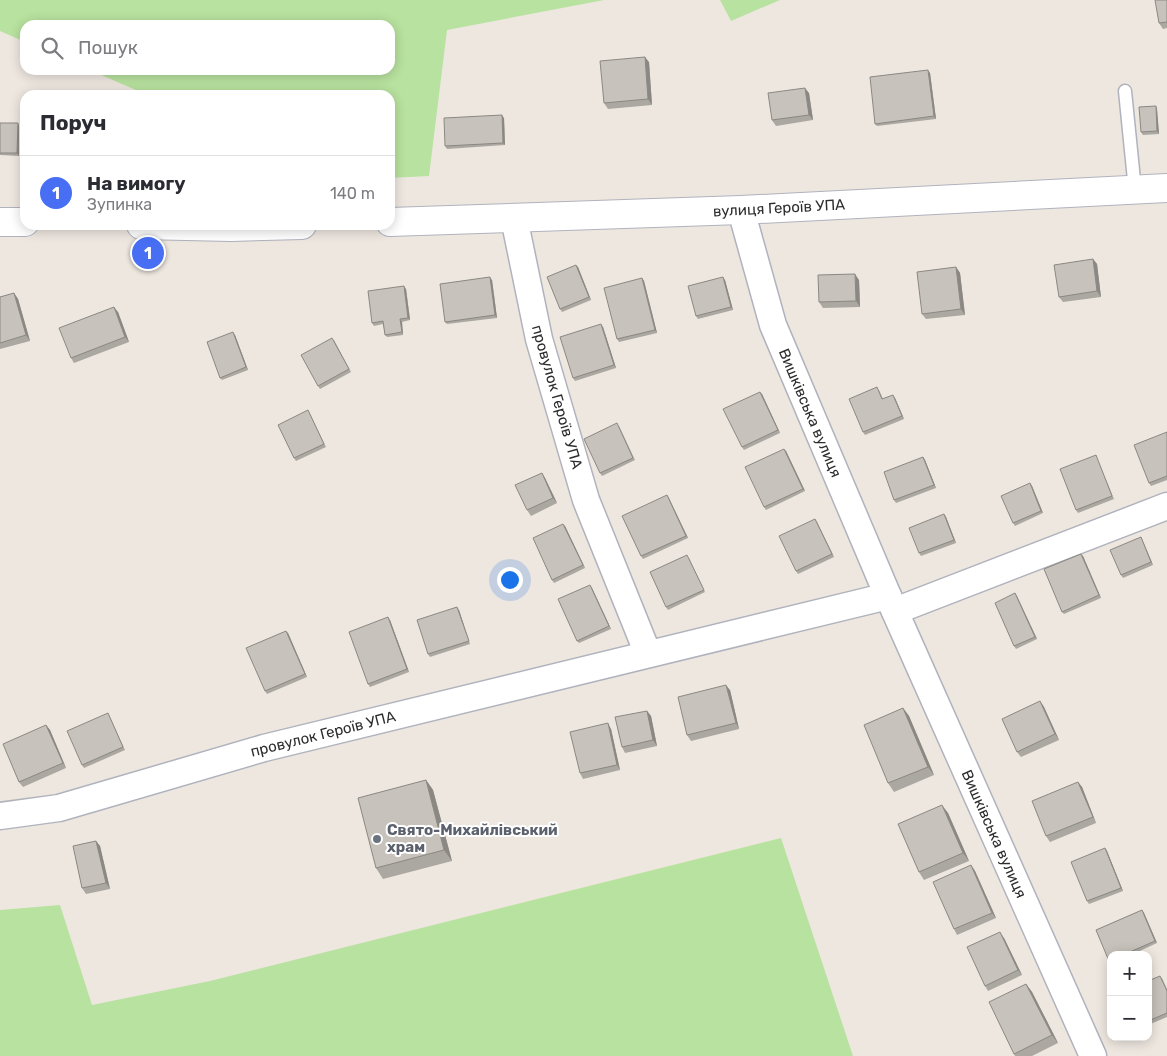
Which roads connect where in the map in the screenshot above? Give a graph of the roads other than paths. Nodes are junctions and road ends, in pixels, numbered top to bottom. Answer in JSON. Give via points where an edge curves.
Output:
{"nodes":[{"id":1,"x":1125,"y":91,"type":"dead end"},
{"id":2,"x":1167,"y":188,"type":"edge"},
{"id":3,"x":1135,"y":190,"type":"junction"},
{"id":4,"x":741,"y":210,"type":"junction"},
{"id":5,"x":514,"y":218,"type":"junction"},
{"id":6,"x":0,"y":222,"type":"edge"},
{"id":7,"x":20,"y":222,"type":"edge"},
{"id":8,"x":395,"y":222,"type":"edge"},
{"id":9,"x":1167,"y":506,"type":"edge"},
{"id":10,"x":891,"y":604,"type":"junction"},
{"id":11,"x":648,"y":654,"type":"junction"},
{"id":12,"x":0,"y":816,"type":"edge"},
{"id":13,"x":1093,"y":1056,"type":"edge"}],
"edges":[{"from":1,"to":3,"type":"lane"},
{"from":2,"to":3,"type":"street","name":"вулиця Героїв УПА"},
{"from":3,"to":4,"type":"street","name":"вулиця Героїв УПА"},
{"from":4,"to":5,"type":"street","name":"вулиця Героїв УПА"},
{"from":4,"to":10,"type":"street","name":"Вишківська вулиця","via":[[773,325]]},
{"from":5,"to":8,"type":"street","name":"вулиця Героїв УПА"},
{"from":5,"to":11,"type":"street","name":"провулок Героїв УПА","via":[[539,340],[586,500]]},
{"from":6,"to":7,"type":"street"},
{"from":9,"to":10,"type":"street"},
{"from":10,"to":11,"type":"street","name":"провулок Героїв УПА"},
{"from":10,"to":13,"type":"street","name":"Вишківська вулиця"},
{"from":11,"to":12,"type":"street","name":"провулок Героїв УПА","via":[[264,748],[59,808]]}]}
